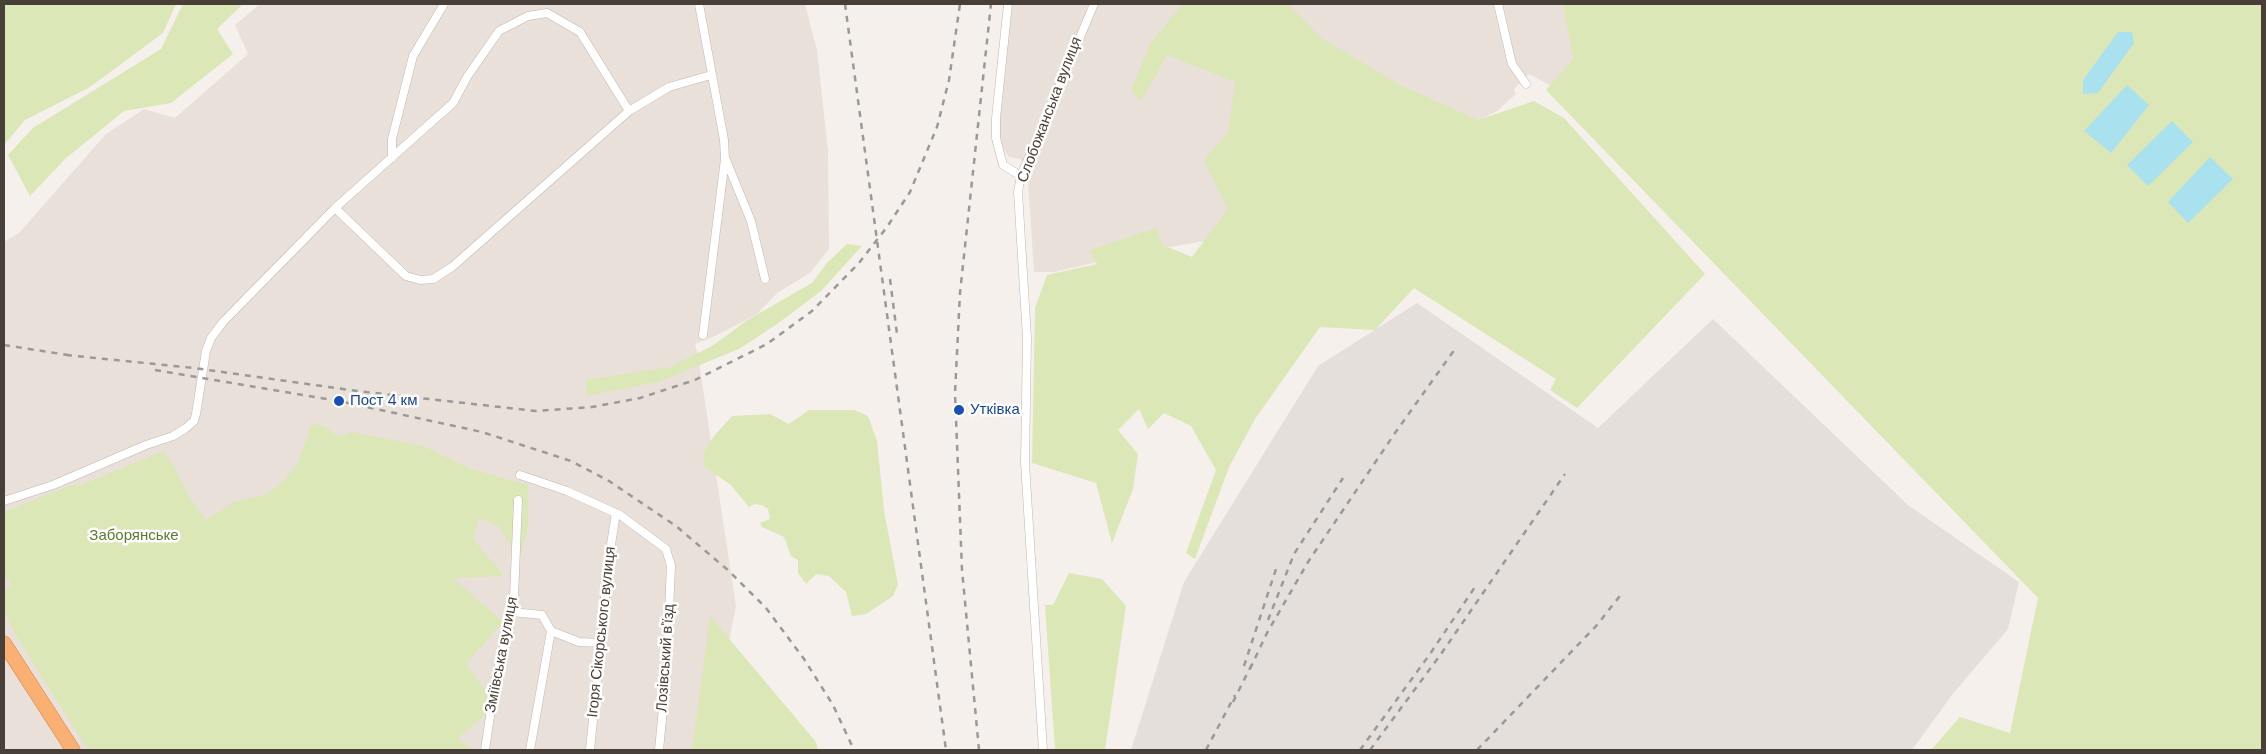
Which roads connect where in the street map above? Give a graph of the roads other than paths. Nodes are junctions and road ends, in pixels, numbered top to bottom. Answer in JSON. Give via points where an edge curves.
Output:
{"nodes":[{"id":1,"x":444,"y":4,"type":"edge"},
{"id":2,"x":699,"y":4,"type":"edge"},
{"id":3,"x":1008,"y":4,"type":"edge"},
{"id":4,"x":1094,"y":4,"type":"edge"},
{"id":5,"x":1498,"y":4,"type":"edge"},
{"id":6,"x":711,"y":75,"type":"junction"},
{"id":7,"x":1526,"y":84,"type":"dead end"},
{"id":8,"x":629,"y":111,"type":"junction"},
{"id":9,"x":392,"y":158,"type":"junction"},
{"id":10,"x":725,"y":158,"type":"junction"},
{"id":11,"x":1021,"y":176,"type":"junction"},
{"id":12,"x":335,"y":208,"type":"junction"},
{"id":13,"x":765,"y":279,"type":"dead end"},
{"id":14,"x":703,"y":335,"type":"dead end"},
{"id":15,"x":520,"y":475,"type":"dead end"},
{"id":16,"x":518,"y":500,"type":"dead end"},
{"id":17,"x":4,"y":502,"type":"edge"},
{"id":18,"x":616,"y":513,"type":"junction"},
{"id":19,"x":512,"y":612,"type":"junction"},
{"id":20,"x":551,"y":631,"type":"junction"},
{"id":21,"x":4,"y":643,"type":"edge"},
{"id":22,"x":601,"y":643,"type":"junction"},
{"id":23,"x":73,"y":750,"type":"edge"},
{"id":24,"x":485,"y":750,"type":"edge"},
{"id":25,"x":530,"y":750,"type":"edge"},
{"id":26,"x":590,"y":750,"type":"edge"},
{"id":27,"x":659,"y":750,"type":"edge"},
{"id":28,"x":1043,"y":750,"type":"edge"}],
"edges":[{"from":1,"to":9,"type":"street","via":[[412,56],[392,139]]},
{"from":2,"to":6,"type":"street"},
{"from":3,"to":11,"type":"street","via":[[996,138],[1003,165]]},
{"from":4,"to":11,"type":"street","name":"Слобожанська вулиця"},
{"from":5,"to":7,"type":"street","via":[[1512,64]]},
{"from":6,"to":8,"type":"street","via":[[669,87]]},
{"from":6,"to":10,"type":"street"},
{"from":8,"to":9,"type":"street","via":[[580,32],[547,13],[528,16],[499,32],[453,103]]},
{"from":8,"to":12,"type":"street","via":[[452,267],[433,279],[406,276]]},
{"from":9,"to":12,"type":"street"},
{"from":10,"to":13,"type":"street","via":[[751,221]]},
{"from":10,"to":14,"type":"street"},
{"from":11,"to":28,"type":"street","name":"Слобожанська вулиця","via":[[1018,192],[1027,338],[1025,463]]},
{"from":12,"to":17,"type":"street","via":[[211,338],[194,421],[173,436],[53,486]]},
{"from":15,"to":18,"type":"street"},
{"from":16,"to":19,"type":"street","name":"Зміївська вулиця"},
{"from":18,"to":22,"type":"street","name":"Ігоря Сікорського вулиця"},
{"from":18,"to":27,"type":"street","name":"Лозівський в'їзд","via":[[666,549],[671,566]]},
{"from":19,"to":20,"type":"street","via":[[542,615]]},
{"from":19,"to":24,"type":"street","name":"Зміївська вулиця","via":[[496,676]]},
{"from":20,"to":22,"type":"street","via":[[579,642]]},
{"from":20,"to":25,"type":"street"},
{"from":21,"to":23,"type":"highway"},
{"from":22,"to":26,"type":"street","name":"Ігоря Сікорського вулиця"}]}
